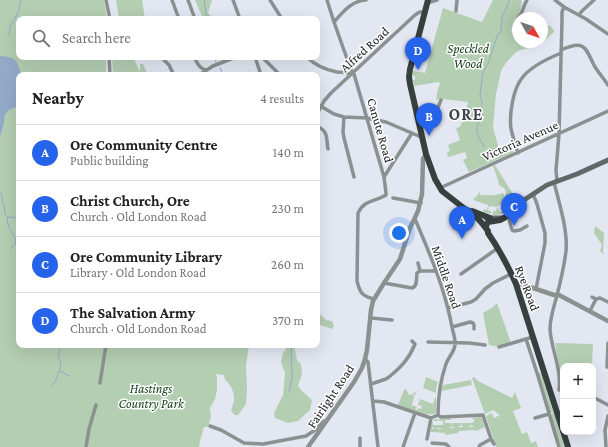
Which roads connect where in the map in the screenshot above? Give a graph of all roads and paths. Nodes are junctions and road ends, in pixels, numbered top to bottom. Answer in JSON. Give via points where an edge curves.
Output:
{"nodes":[{"id":1,"x":106,"y":0,"type":"edge"},
{"id":2,"x":172,"y":0,"type":"edge"},
{"id":3,"x":188,"y":0,"type":"edge"},
{"id":4,"x":233,"y":0,"type":"edge"},
{"id":5,"x":270,"y":0,"type":"edge"},
{"id":6,"x":327,"y":0,"type":"edge"},
{"id":7,"x":366,"y":0,"type":"edge"},
{"id":8,"x":437,"y":0,"type":"edge"},
{"id":9,"x":457,"y":0,"type":"edge"},
{"id":10,"x":527,"y":0,"type":"edge"},
{"id":11,"x":555,"y":0,"type":"edge"},
{"id":12,"x":594,"y":0,"type":"edge"},
{"id":13,"x":428,"y":2,"type":"edge"},
{"id":14,"x":564,"y":7,"type":"junction"},
{"id":15,"x":456,"y":11,"type":"dead end"},
{"id":16,"x":425,"y":12,"type":"junction"},
{"id":17,"x":522,"y":12,"type":"edge"},
{"id":18,"x":579,"y":15,"type":"junction"},
{"id":19,"x":109,"y":16,"type":"edge"},
{"id":20,"x":178,"y":16,"type":"edge"},
{"id":21,"x":194,"y":16,"type":"edge"},
{"id":22,"x":239,"y":16,"type":"edge"},
{"id":23,"x":280,"y":16,"type":"edge"},
{"id":24,"x":334,"y":22,"type":"junction"},
{"id":25,"x":608,"y":34,"type":"edge"},
{"id":26,"x":561,"y":51,"type":"junction"},
{"id":27,"x":109,"y":60,"type":"edge"},
{"id":28,"x":164,"y":60,"type":"dead end"},
{"id":29,"x":196,"y":60,"type":"edge"},
{"id":30,"x":228,"y":60,"type":"edge"},
{"id":31,"x":256,"y":60,"type":"edge"},
{"id":32,"x":265,"y":60,"type":"edge"},
{"id":33,"x":311,"y":60,"type":"edge"},
{"id":34,"x":206,"y":69,"type":"junction"},
{"id":35,"x":110,"y":72,"type":"edge"},
{"id":36,"x":172,"y":72,"type":"edge"},
{"id":37,"x":202,"y":72,"type":"edge"},
{"id":38,"x":208,"y":72,"type":"edge"},
{"id":39,"x":260,"y":72,"type":"edge"},
{"id":40,"x":277,"y":72,"type":"edge"},
{"id":41,"x":351,"y":73,"type":"junction"},
{"id":42,"x":608,"y":85,"type":"edge"},
{"id":43,"x":441,"y":100,"type":"dead end"},
{"id":44,"x":321,"y":107,"type":"joint"},
{"id":45,"x":608,"y":111,"type":"edge"},
{"id":46,"x":344,"y":117,"type":"junction"},
{"id":47,"x":367,"y":118,"type":"junction"},
{"id":48,"x":419,"y":123,"type":"junction"},
{"id":49,"x":320,"y":128,"type":"edge"},
{"id":50,"x":412,"y":133,"type":"junction"},
{"id":51,"x":559,"y":134,"type":"junction"},
{"id":52,"x":422,"y":137,"type":"junction"},
{"id":53,"x":328,"y":149,"type":"dead end"},
{"id":54,"x":518,"y":153,"type":"junction"},
{"id":55,"x":426,"y":154,"type":"junction"},
{"id":56,"x":608,"y":160,"type":"edge"},
{"id":57,"x":354,"y":177,"type":"dead end"},
{"id":58,"x":384,"y":177,"type":"junction"},
{"id":59,"x":555,"y":182,"type":"junction"},
{"id":60,"x":440,"y":188,"type":"junction"},
{"id":61,"x":533,"y":194,"type":"junction"},
{"id":62,"x":393,"y":198,"type":"dead end"},
{"id":63,"x":421,"y":202,"type":"junction"},
{"id":64,"x":467,"y":210,"type":"junction"},
{"id":65,"x":506,"y":217,"type":"junction"},
{"id":66,"x":490,"y":218,"type":"junction"},
{"id":67,"x":415,"y":219,"type":"junction"},
{"id":68,"x":478,"y":220,"type":"junction"},
{"id":69,"x":527,"y":226,"type":"dead end"},
{"id":70,"x":487,"y":231,"type":"junction"},
{"id":71,"x":498,"y":248,"type":"junction"},
{"id":72,"x":418,"y":263,"type":"dead end"},
{"id":73,"x":420,"y":271,"type":"junction"},
{"id":74,"x":435,"y":271,"type":"junction"},
{"id":75,"x":461,"y":274,"type":"dead end"},
{"id":76,"x":511,"y":274,"type":"junction"},
{"id":77,"x":384,"y":283,"type":"junction"},
{"id":78,"x":516,"y":284,"type":"junction"},
{"id":79,"x":536,"y":289,"type":"junction"},
{"id":80,"x":557,"y":296,"type":"junction"},
{"id":81,"x":374,"y":300,"type":"junction"},
{"id":82,"x":608,"y":302,"type":"edge"},
{"id":83,"x":448,"y":308,"type":"junction"},
{"id":84,"x":590,"y":311,"type":"junction"},
{"id":85,"x":371,"y":318,"type":"junction"},
{"id":86,"x":392,"y":320,"type":"dead end"},
{"id":87,"x":608,"y":321,"type":"edge"},
{"id":88,"x":452,"y":328,"type":"junction"},
{"id":89,"x":474,"y":329,"type":"dead end"},
{"id":90,"x":534,"y":337,"type":"junction"},
{"id":91,"x":526,"y":339,"type":"junction"},
{"id":92,"x":419,"y":341,"type":"dead end"},
{"id":93,"x":428,"y":342,"type":"dead end"},
{"id":94,"x":456,"y":343,"type":"junction"},
{"id":95,"x":608,"y":343,"type":"edge"},
{"id":96,"x":485,"y":345,"type":"dead end"},
{"id":97,"x":499,"y":347,"type":"dead end"},
{"id":98,"x":106,"y":348,"type":"edge"},
{"id":99,"x":366,"y":360,"type":"junction"},
{"id":100,"x":607,"y":367,"type":"dead end"},
{"id":101,"x":560,"y":378,"type":"edge"},
{"id":102,"x":100,"y":383,"type":"dead end"},
{"id":103,"x":371,"y":384,"type":"junction"},
{"id":104,"x":560,"y":391,"type":"edge"},
{"id":105,"x":552,"y":394,"type":"junction"},
{"id":106,"x":596,"y":399,"type":"edge"},
{"id":107,"x":373,"y":401,"type":"junction"},
{"id":108,"x":96,"y":405,"type":"dead end"},
{"id":109,"x":608,"y":405,"type":"edge"},
{"id":110,"x":332,"y":413,"type":"junction"},
{"id":111,"x":415,"y":413,"type":"junction"},
{"id":112,"x":549,"y":414,"type":"junction"},
{"id":113,"x":438,"y":416,"type":"junction"},
{"id":114,"x":608,"y":416,"type":"edge"},
{"id":115,"x":431,"y":418,"type":"junction"},
{"id":116,"x":535,"y":418,"type":"dead end"},
{"id":117,"x":210,"y":426,"type":"dead end"},
{"id":118,"x":360,"y":438,"type":"dead end"},
{"id":119,"x":427,"y":439,"type":"dead end"},
{"id":120,"x":491,"y":439,"type":"junction"},
{"id":121,"x":432,"y":443,"type":"dead end"},
{"id":122,"x":494,"y":444,"type":"dead end"},
{"id":123,"x":86,"y":447,"type":"edge"},
{"id":124,"x":308,"y":447,"type":"edge"},
{"id":125,"x":360,"y":447,"type":"edge"},
{"id":126,"x":378,"y":447,"type":"edge"},
{"id":127,"x":403,"y":447,"type":"edge"},
{"id":128,"x":449,"y":447,"type":"edge"},
{"id":129,"x":480,"y":447,"type":"edge"},
{"id":130,"x":559,"y":447,"type":"edge"},
{"id":131,"x":568,"y":447,"type":"edge"},
{"id":132,"x":606,"y":447,"type":"edge"}],
"edges":[{"from":1,"to":19,"type":"street"},
{"from":2,"to":20,"type":"street"},
{"from":3,"to":21,"type":"street"},
{"from":4,"to":22,"type":"street"},
{"from":5,"to":23,"type":"street"},
{"from":6,"to":24,"type":"street","name":"Canute Road"},
{"from":7,"to":24,"type":"street","via":[[349,6]]},
{"from":8,"to":13,"type":"street"},
{"from":9,"to":15,"type":"street"},
{"from":10,"to":17,"type":"street"},
{"from":11,"to":14,"type":"street"},
{"from":12,"to":18,"type":"street"},
{"from":13,"to":16,"type":"highway"},
{"from":14,"to":18,"type":"street"},
{"from":14,"to":26,"type":"street"},
{"from":16,"to":41,"type":"street","name":"Alfred Road","via":[[415,15]]},
{"from":16,"to":48,"type":"highway","via":[[409,77]]},
{"from":18,"to":25,"type":"street"},
{"from":24,"to":41,"type":"street","name":"Canute Road"},
{"from":26,"to":42,"type":"street","via":[[580,45],[587,49]]},
{"from":26,"to":51,"type":"street"},
{"from":26,"to":54,"type":"street","via":[[526,73],[517,87],[511,120]]},
{"from":27,"to":35,"type":"street"},
{"from":28,"to":36,"type":"street"},
{"from":29,"to":34,"type":"street","via":[[203,70]]},
{"from":30,"to":34,"type":"street"},
{"from":31,"to":39,"type":"street"},
{"from":32,"to":40,"type":"street"},
{"from":33,"to":41,"type":"street","via":[[326,69]]},
{"from":34,"to":37,"type":"street"},
{"from":34,"to":38,"type":"street"},
{"from":41,"to":44,"type":"street","name":"Alfred Road","via":[[331,92]]},
{"from":41,"to":47,"type":"street","name":"Canute Road","via":[[354,74]]},
{"from":43,"to":48,"type":"street","via":[[433,120]]},
{"from":44,"to":46,"type":"street"},
{"from":45,"to":51,"type":"street","name":"Victoria Avenue"},
{"from":46,"to":47,"type":"street"},
{"from":46,"to":57,"type":"street","via":[[344,138]]},
{"from":47,"to":50,"type":"street","via":[[386,122]]},
{"from":47,"to":58,"type":"street","name":"Canute Road"},
{"from":48,"to":52,"type":"highway"},
{"from":49,"to":53,"type":"street","via":[[326,133],[325,144]]},
{"from":50,"to":52,"type":"street"},
{"from":50,"to":58,"type":"street"},
{"from":51,"to":54,"type":"street","name":"Victoria Avenue"},
{"from":51,"to":59,"type":"street"},
{"from":52,"to":55,"type":"highway"},
{"from":54,"to":60,"type":"street","name":"Victoria Avenue"},
{"from":55,"to":60,"type":"highway"},
{"from":55,"to":63,"type":"street","name":"Fairlight Road","via":[[422,161]]},
{"from":56,"to":59,"type":"main road"},
{"from":58,"to":81,"type":"street","name":"Canute Road","via":[[386,195],[364,204],[358,213],[359,289],[364,296]]},
{"from":59,"to":61,"type":"main road","via":[[547,184]]},
{"from":59,"to":80,"type":"street","via":[[566,242]]},
{"from":60,"to":64,"type":"highway"},
{"from":61,"to":65,"type":"main road"},
{"from":61,"to":79,"type":"street","via":[[545,233]]},
{"from":62,"to":63,"type":"street"},
{"from":63,"to":67,"type":"street","name":"Fairlight Road"},
{"from":64,"to":66,"type":"highway"},
{"from":64,"to":68,"type":"highway","name":"Rye Road"},
{"from":65,"to":66,"type":"main road"},
{"from":65,"to":69,"type":"street","via":[[514,231]]},
{"from":65,"to":70,"type":"highway","via":[[488,222]]},
{"from":66,"to":68,"type":"main road"},
{"from":67,"to":74,"type":"street","name":"Middle Road"},
{"from":67,"to":77,"type":"street","name":"Fairlight Road","via":[[400,259]]},
{"from":68,"to":70,"type":"highway","name":"Rye Road"},
{"from":70,"to":71,"type":"highway","name":"Rye Road"},
{"from":71,"to":75,"type":"street"},
{"from":71,"to":76,"type":"highway","name":"Rye Road"},
{"from":72,"to":73,"type":"street"},
{"from":73,"to":74,"type":"street"},
{"from":73,"to":77,"type":"street","via":[[417,273],[415,287]]},
{"from":74,"to":83,"type":"street","name":"Middle Road"},
{"from":76,"to":78,"type":"highway","name":"Rye Road"},
{"from":76,"to":83,"type":"street","via":[[493,283],[471,302]]},
{"from":77,"to":81,"type":"street","name":"Fairlight Road"},
{"from":78,"to":79,"type":"street"},
{"from":78,"to":90,"type":"highway","name":"Rye Road"},
{"from":79,"to":80,"type":"street"},
{"from":80,"to":84,"type":"street"},
{"from":80,"to":101,"type":"street","via":[[550,330]]},
{"from":81,"to":85,"type":"street","name":"Fairlight Road"},
{"from":82,"to":84,"type":"street","via":[[594,298]]},
{"from":83,"to":88,"type":"street","name":"Middle Road"},
{"from":84,"to":87,"type":"street"},
{"from":85,"to":86,"type":"street"},
{"from":85,"to":99,"type":"street","name":"Fairlight Road"},
{"from":88,"to":89,"type":"street","via":[[470,322],[474,324]]},
{"from":88,"to":94,"type":"street","name":"Middle Road"},
{"from":90,"to":91,"type":"street"},
{"from":90,"to":105,"type":"highway","name":"Rye Road"},
{"from":91,"to":97,"type":"street"},
{"from":91,"to":112,"type":"street"},
{"from":92,"to":103,"type":"street","via":[[414,343],[409,357],[393,373],[386,379]]},
{"from":93,"to":94,"type":"street"},
{"from":94,"to":96,"type":"street"},
{"from":94,"to":113,"type":"street","via":[[440,383]]},
{"from":95,"to":100,"type":"street"},
{"from":98,"to":102,"type":"street"},
{"from":99,"to":103,"type":"street"},
{"from":99,"to":110,"type":"street","name":"Fairlight Road"},
{"from":103,"to":107,"type":"street"},
{"from":104,"to":105,"type":"street"},
{"from":105,"to":131,"type":"highway","name":"Rye Road"},
{"from":106,"to":109,"type":"street"},
{"from":107,"to":111,"type":"street","via":[[384,402]]},
{"from":107,"to":126,"type":"street"},
{"from":108,"to":123,"type":"street"},
{"from":110,"to":117,"type":"street","via":[[306,436],[263,444],[244,443]]},
{"from":110,"to":124,"type":"street","name":"Fairlight Road"},
{"from":111,"to":115,"type":"street"},
{"from":111,"to":127,"type":"street"},
{"from":112,"to":116,"type":"street"},
{"from":112,"to":130,"type":"street"},
{"from":113,"to":115,"type":"street"},
{"from":113,"to":120,"type":"street","via":[[483,415]]},
{"from":114,"to":132,"type":"street","via":[[605,430]]},
{"from":115,"to":119,"type":"street"},
{"from":118,"to":125,"type":"street"},
{"from":120,"to":122,"type":"street"},
{"from":120,"to":129,"type":"street"},
{"from":121,"to":128,"type":"street","via":[[446,444]]}]}
